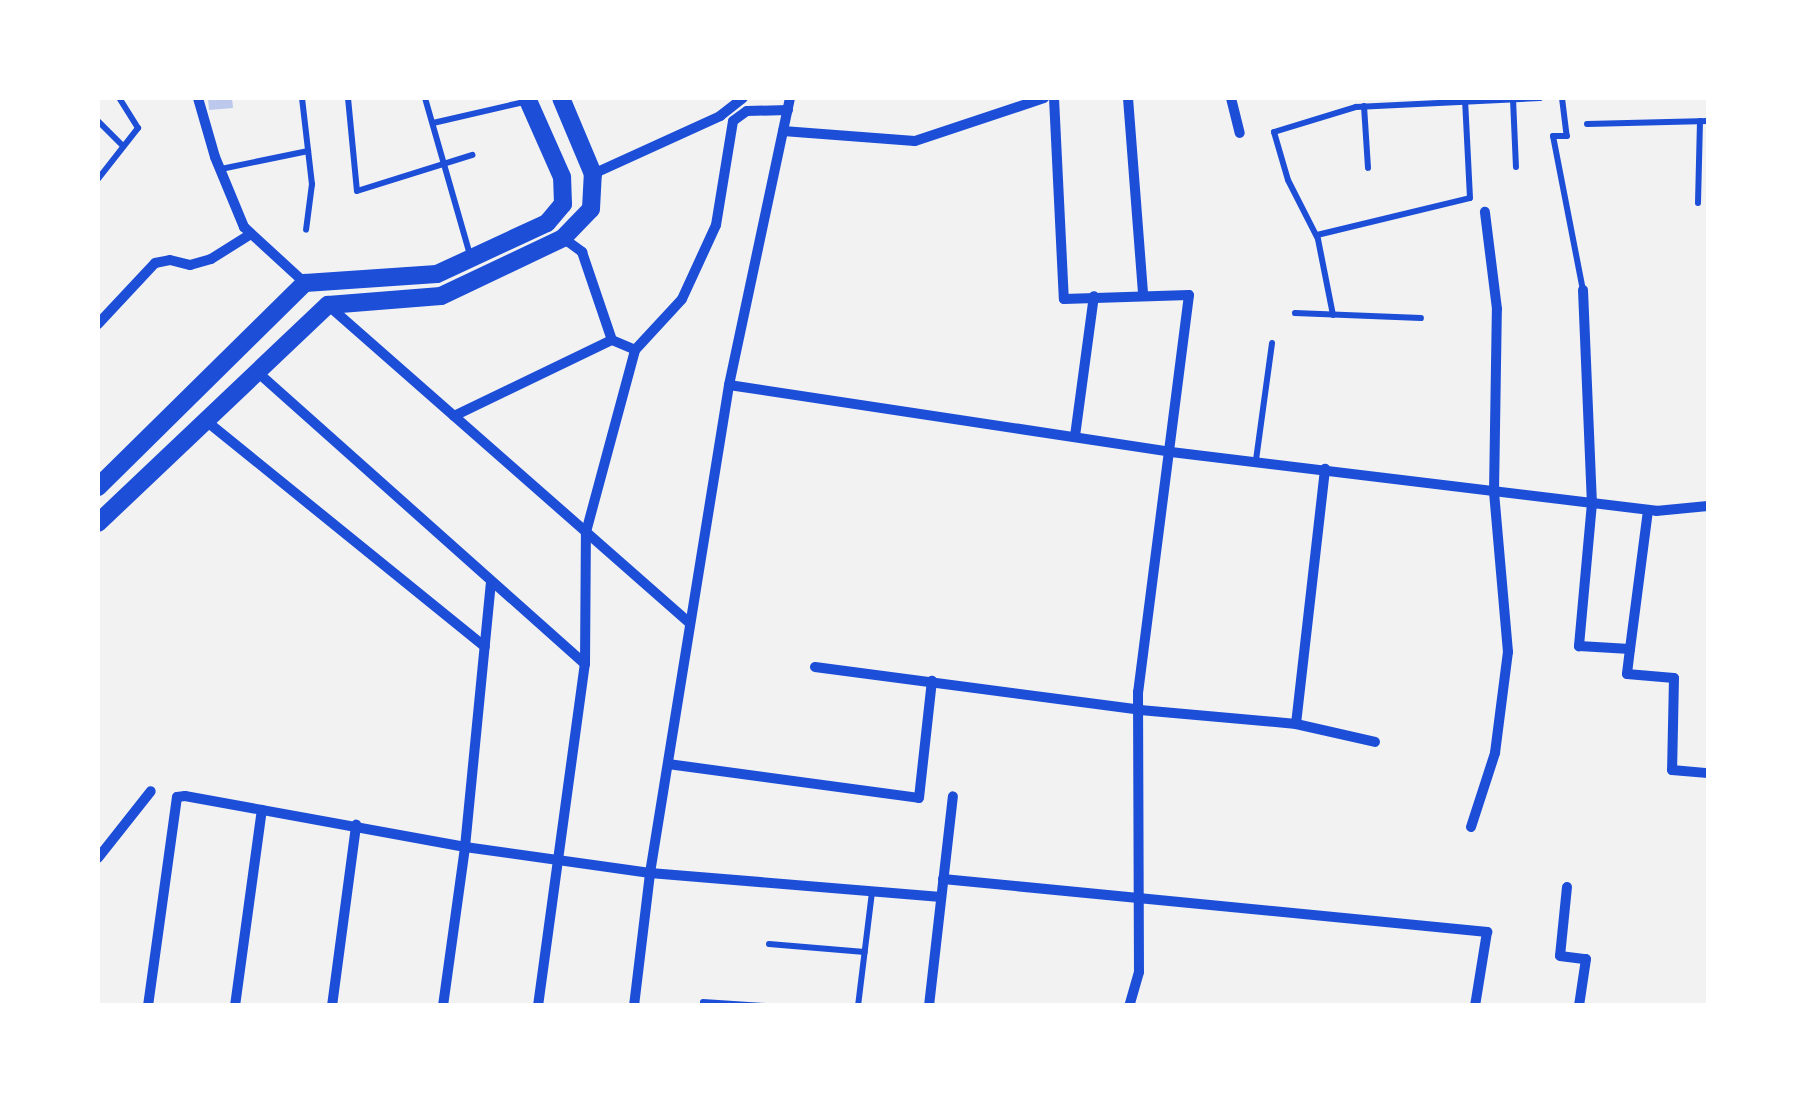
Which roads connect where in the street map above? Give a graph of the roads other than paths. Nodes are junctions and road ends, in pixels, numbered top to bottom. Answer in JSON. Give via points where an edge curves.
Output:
{"nodes":[{"id":1,"x":119,"y":98,"type":"edge"},
{"id":2,"x":198,"y":98,"type":"edge"},
{"id":3,"x":302,"y":98,"type":"edge"},
{"id":4,"x":348,"y":98,"type":"edge"},
{"id":5,"x":426,"y":98,"type":"edge"},
{"id":6,"x":561,"y":98,"type":"edge"},
{"id":7,"x":743,"y":98,"type":"edge"},
{"id":8,"x":1044,"y":98,"type":"edge"},
{"id":9,"x":1054,"y":98,"type":"edge"},
{"id":10,"x":1128,"y":98,"type":"edge"},
{"id":11,"x":1231,"y":98,"type":"edge"},
{"id":12,"x":1540,"y":98,"type":"edge"},
{"id":13,"x":1562,"y":98,"type":"edge"},
{"id":14,"x":528,"y":99,"type":"edge"},
{"id":15,"x":1513,"y":99,"type":"edge"},
{"id":16,"x":1028,"y":100,"type":"edge"},
{"id":17,"x":1465,"y":100,"type":"junction"},
{"id":18,"x":789,"y":104,"type":"edge"},
{"id":19,"x":1364,"y":106,"type":"junction"},
{"id":20,"x":98,"y":121,"type":"edge"},
{"id":21,"x":1704,"y":121,"type":"edge"},
{"id":22,"x":432,"y":123,"type":"junction"},
{"id":23,"x":1587,"y":124,"type":"dead end"},
{"id":24,"x":784,"y":131,"type":"junction"},
{"id":25,"x":1240,"y":133,"type":"dead end"},
{"id":26,"x":122,"y":146,"type":"junction"},
{"id":27,"x":308,"y":150,"type":"junction"},
{"id":28,"x":472,"y":154,"type":"dead end"},
{"id":29,"x":446,"y":165,"type":"junction"},
{"id":30,"x":1516,"y":167,"type":"dead end"},
{"id":31,"x":1368,"y":168,"type":"dead end"},
{"id":32,"x":220,"y":169,"type":"junction"},
{"id":33,"x":593,"y":174,"type":"junction"},
{"id":34,"x":98,"y":179,"type":"edge"},
{"id":35,"x":1698,"y":203,"type":"dead end"},
{"id":36,"x":1485,"y":212,"type":"dead end"},
{"id":37,"x":546,"y":223,"type":"junction"},
{"id":38,"x":306,"y":230,"type":"dead end"},
{"id":39,"x":252,"y":234,"type":"junction"},
{"id":40,"x":1317,"y":235,"type":"junction"},
{"id":41,"x":563,"y":238,"type":"junction"},
{"id":42,"x":471,"y":260,"type":"junction"},
{"id":43,"x":305,"y":283,"type":"junction"},
{"id":44,"x":1583,"y":290,"type":"joint"},
{"id":45,"x":1094,"y":296,"type":"junction"},
{"id":46,"x":1144,"y":296,"type":"junction"},
{"id":47,"x":328,"y":305,"type":"junction"},
{"id":48,"x":1295,"y":313,"type":"dead end"},
{"id":49,"x":1334,"y":316,"type":"junction"},
{"id":50,"x":1420,"y":318,"type":"dead end"},
{"id":51,"x":98,"y":324,"type":"edge"},
{"id":52,"x":612,"y":340,"type":"junction"},
{"id":53,"x":1272,"y":343,"type":"dead end"},
{"id":54,"x":635,"y":350,"type":"junction"},
{"id":55,"x":255,"y":370,"type":"junction"},
{"id":56,"x":729,"y":385,"type":"junction"},
{"id":57,"x":454,"y":416,"type":"junction"},
{"id":58,"x":204,"y":420,"type":"junction"},
{"id":59,"x":1075,"y":436,"type":"junction"},
{"id":60,"x":1171,"y":452,"type":"junction"},
{"id":61,"x":1256,"y":460,"type":"junction"},
{"id":62,"x":1325,"y":468,"type":"junction"},
{"id":63,"x":98,"y":488,"type":"edge"},
{"id":64,"x":1494,"y":492,"type":"junction"},
{"id":65,"x":1592,"y":503,"type":"junction"},
{"id":66,"x":1708,"y":506,"type":"edge"},
{"id":67,"x":1648,"y":510,"type":"junction"},
{"id":68,"x":98,"y":524,"type":"edge"},
{"id":69,"x":586,"y":532,"type":"junction"},
{"id":70,"x":492,"y":584,"type":"junction"},
{"id":71,"x":690,"y":623,"type":"junction"},
{"id":72,"x":485,"y":647,"type":"junction"},
{"id":73,"x":1630,"y":649,"type":"junction"},
{"id":74,"x":585,"y":664,"type":"junction"},
{"id":75,"x":815,"y":667,"type":"dead end"},
{"id":76,"x":932,"y":682,"type":"junction"},
{"id":77,"x":1140,"y":710,"type":"junction"},
{"id":78,"x":1296,"y":724,"type":"junction"},
{"id":79,"x":1375,"y":742,"type":"dead end"},
{"id":80,"x":668,"y":764,"type":"junction"},
{"id":81,"x":1708,"y":773,"type":"edge"},
{"id":82,"x":150,"y":791,"type":"dead end"},
{"id":83,"x":953,"y":796,"type":"dead end"},
{"id":84,"x":262,"y":810,"type":"junction"},
{"id":85,"x":356,"y":826,"type":"junction"},
{"id":86,"x":1471,"y":827,"type":"dead end"},
{"id":87,"x":465,"y":847,"type":"junction"},
{"id":88,"x":98,"y":858,"type":"edge"},
{"id":89,"x":560,"y":860,"type":"junction"},
{"id":90,"x":650,"y":873,"type":"junction"},
{"id":91,"x":943,"y":879,"type":"junction"},
{"id":92,"x":1568,"y":887,"type":"dead end"},
{"id":93,"x":872,"y":891,"type":"junction"},
{"id":94,"x":941,"y":897,"type":"junction"},
{"id":95,"x":1138,"y":900,"type":"junction"},
{"id":96,"x":769,"y":944,"type":"dead end"},
{"id":97,"x":865,"y":952,"type":"junction"},
{"id":98,"x":702,"y":1002,"type":"dead end"},
{"id":99,"x":148,"y":1006,"type":"edge"},
{"id":100,"x":234,"y":1006,"type":"edge"},
{"id":101,"x":332,"y":1006,"type":"edge"},
{"id":102,"x":443,"y":1006,"type":"edge"},
{"id":103,"x":538,"y":1006,"type":"edge"},
{"id":104,"x":634,"y":1006,"type":"edge"},
{"id":105,"x":765,"y":1006,"type":"edge"},
{"id":106,"x":858,"y":1006,"type":"edge"},
{"id":107,"x":928,"y":1006,"type":"edge"},
{"id":108,"x":1129,"y":1006,"type":"edge"},
{"id":109,"x":1476,"y":1006,"type":"edge"},
{"id":110,"x":1579,"y":1006,"type":"edge"}],
"edges":[{"from":1,"to":26,"type":"lane","via":[[138,128]]},
{"from":2,"to":32,"type":"street"},
{"from":3,"to":27,"type":"lane"},
{"from":4,"to":29,"type":"lane","via":[[357,191]]},
{"from":5,"to":22,"type":"lane"},
{"from":6,"to":33,"type":"main road"},
{"from":7,"to":33,"type":"street","via":[[720,116]]},
{"from":8,"to":16,"type":"street"},
{"from":9,"to":45,"type":"street","via":[[1064,299]]},
{"from":10,"to":46,"type":"street"},
{"from":11,"to":25,"type":"street"},
{"from":12,"to":15,"type":"lane"},
{"from":13,"to":44,"type":"lane","via":[[1568,136],[1553,136]]},
{"from":14,"to":22,"type":"lane"},
{"from":14,"to":37,"type":"main road","via":[[562,177],[563,204]]},
{"from":15,"to":17,"type":"lane"},
{"from":15,"to":30,"type":"lane"},
{"from":16,"to":24,"type":"street","via":[[916,141]]},
{"from":17,"to":19,"type":"lane"},
{"from":17,"to":40,"type":"lane","via":[[1470,198]]},
{"from":18,"to":24,"type":"street"},
{"from":18,"to":54,"type":"street","via":[[733,120],[716,225],[682,299]]},
{"from":19,"to":31,"type":"lane"},
{"from":19,"to":40,"type":"lane","via":[[1274,132],[1288,180]]},
{"from":20,"to":26,"type":"lane"},
{"from":21,"to":23,"type":"lane"},
{"from":21,"to":35,"type":"lane"},
{"from":22,"to":29,"type":"lane"},
{"from":24,"to":56,"type":"street"},
{"from":26,"to":34,"type":"lane"},
{"from":27,"to":32,"type":"lane"},
{"from":27,"to":38,"type":"lane"},
{"from":28,"to":29,"type":"lane"},
{"from":29,"to":42,"type":"lane"},
{"from":32,"to":39,"type":"street"},
{"from":33,"to":41,"type":"main road","via":[[591,210]]},
{"from":36,"to":64,"type":"street","via":[[1497,309]]},
{"from":37,"to":41,"type":"main road"},
{"from":37,"to":42,"type":"main road"},
{"from":39,"to":43,"type":"street"},
{"from":39,"to":51,"type":"street","via":[[211,259],[155,263]]},
{"from":40,"to":49,"type":"lane"},
{"from":41,"to":47,"type":"main road","via":[[441,296]]},
{"from":41,"to":52,"type":"street","via":[[582,252]]},
{"from":42,"to":43,"type":"main road","via":[[437,274]]},
{"from":43,"to":47,"type":"main road"},
{"from":43,"to":63,"type":"main road"},
{"from":44,"to":65,"type":"street"},
{"from":45,"to":46,"type":"street"},
{"from":45,"to":59,"type":"street"},
{"from":46,"to":60,"type":"street","via":[[1189,294]]},
{"from":47,"to":55,"type":"main road"},
{"from":47,"to":57,"type":"street"},
{"from":48,"to":49,"type":"lane"},
{"from":49,"to":50,"type":"lane"},
{"from":52,"to":54,"type":"street"},
{"from":52,"to":57,"type":"street"},
{"from":53,"to":61,"type":"lane"},
{"from":54,"to":69,"type":"street"},
{"from":55,"to":58,"type":"main road"},
{"from":55,"to":70,"type":"street"},
{"from":56,"to":59,"type":"street"},
{"from":56,"to":71,"type":"street"},
{"from":57,"to":69,"type":"street"},
{"from":58,"to":68,"type":"main road"},
{"from":58,"to":72,"type":"street"},
{"from":59,"to":60,"type":"street"},
{"from":60,"to":61,"type":"street"},
{"from":60,"to":77,"type":"street"},
{"from":61,"to":62,"type":"street"},
{"from":62,"to":64,"type":"street"},
{"from":62,"to":78,"type":"street"},
{"from":64,"to":65,"type":"street"},
{"from":64,"to":86,"type":"street","via":[[1508,652],[1495,753]]},
{"from":65,"to":67,"type":"street"},
{"from":65,"to":73,"type":"street","via":[[1579,646]]},
{"from":66,"to":67,"type":"street"},
{"from":67,"to":73,"type":"street"},
{"from":69,"to":71,"type":"street"},
{"from":69,"to":74,"type":"street"},
{"from":70,"to":72,"type":"street"},
{"from":70,"to":74,"type":"street"},
{"from":71,"to":80,"type":"street"},
{"from":72,"to":87,"type":"street"},
{"from":73,"to":81,"type":"street","via":[[1627,674],[1674,678],[1672,770]]},
{"from":74,"to":89,"type":"street"},
{"from":75,"to":76,"type":"street"},
{"from":76,"to":77,"type":"street"},
{"from":76,"to":80,"type":"street","via":[[920,798]]},
{"from":77,"to":78,"type":"street"},
{"from":77,"to":95,"type":"street"},
{"from":78,"to":79,"type":"street"},
{"from":80,"to":90,"type":"street"},
{"from":82,"to":88,"type":"street"},
{"from":83,"to":91,"type":"street"},
{"from":84,"to":85,"type":"street"},
{"from":84,"to":99,"type":"street","via":[[177,797]]},
{"from":84,"to":100,"type":"street"},
{"from":85,"to":87,"type":"street"},
{"from":85,"to":101,"type":"street"},
{"from":87,"to":89,"type":"street"},
{"from":87,"to":102,"type":"street"},
{"from":89,"to":90,"type":"street"},
{"from":89,"to":103,"type":"street"},
{"from":90,"to":93,"type":"street"},
{"from":90,"to":104,"type":"street"},
{"from":91,"to":94,"type":"street"},
{"from":91,"to":95,"type":"street"},
{"from":92,"to":110,"type":"street","via":[[1560,956],[1586,958]]},
{"from":93,"to":94,"type":"street"},
{"from":93,"to":97,"type":"lane"},
{"from":94,"to":107,"type":"street"},
{"from":95,"to":108,"type":"street","via":[[1139,972]]},
{"from":95,"to":109,"type":"street","via":[[1487,932]]},
{"from":96,"to":97,"type":"lane"},
{"from":97,"to":106,"type":"lane"},
{"from":98,"to":105,"type":"lane"}]}
